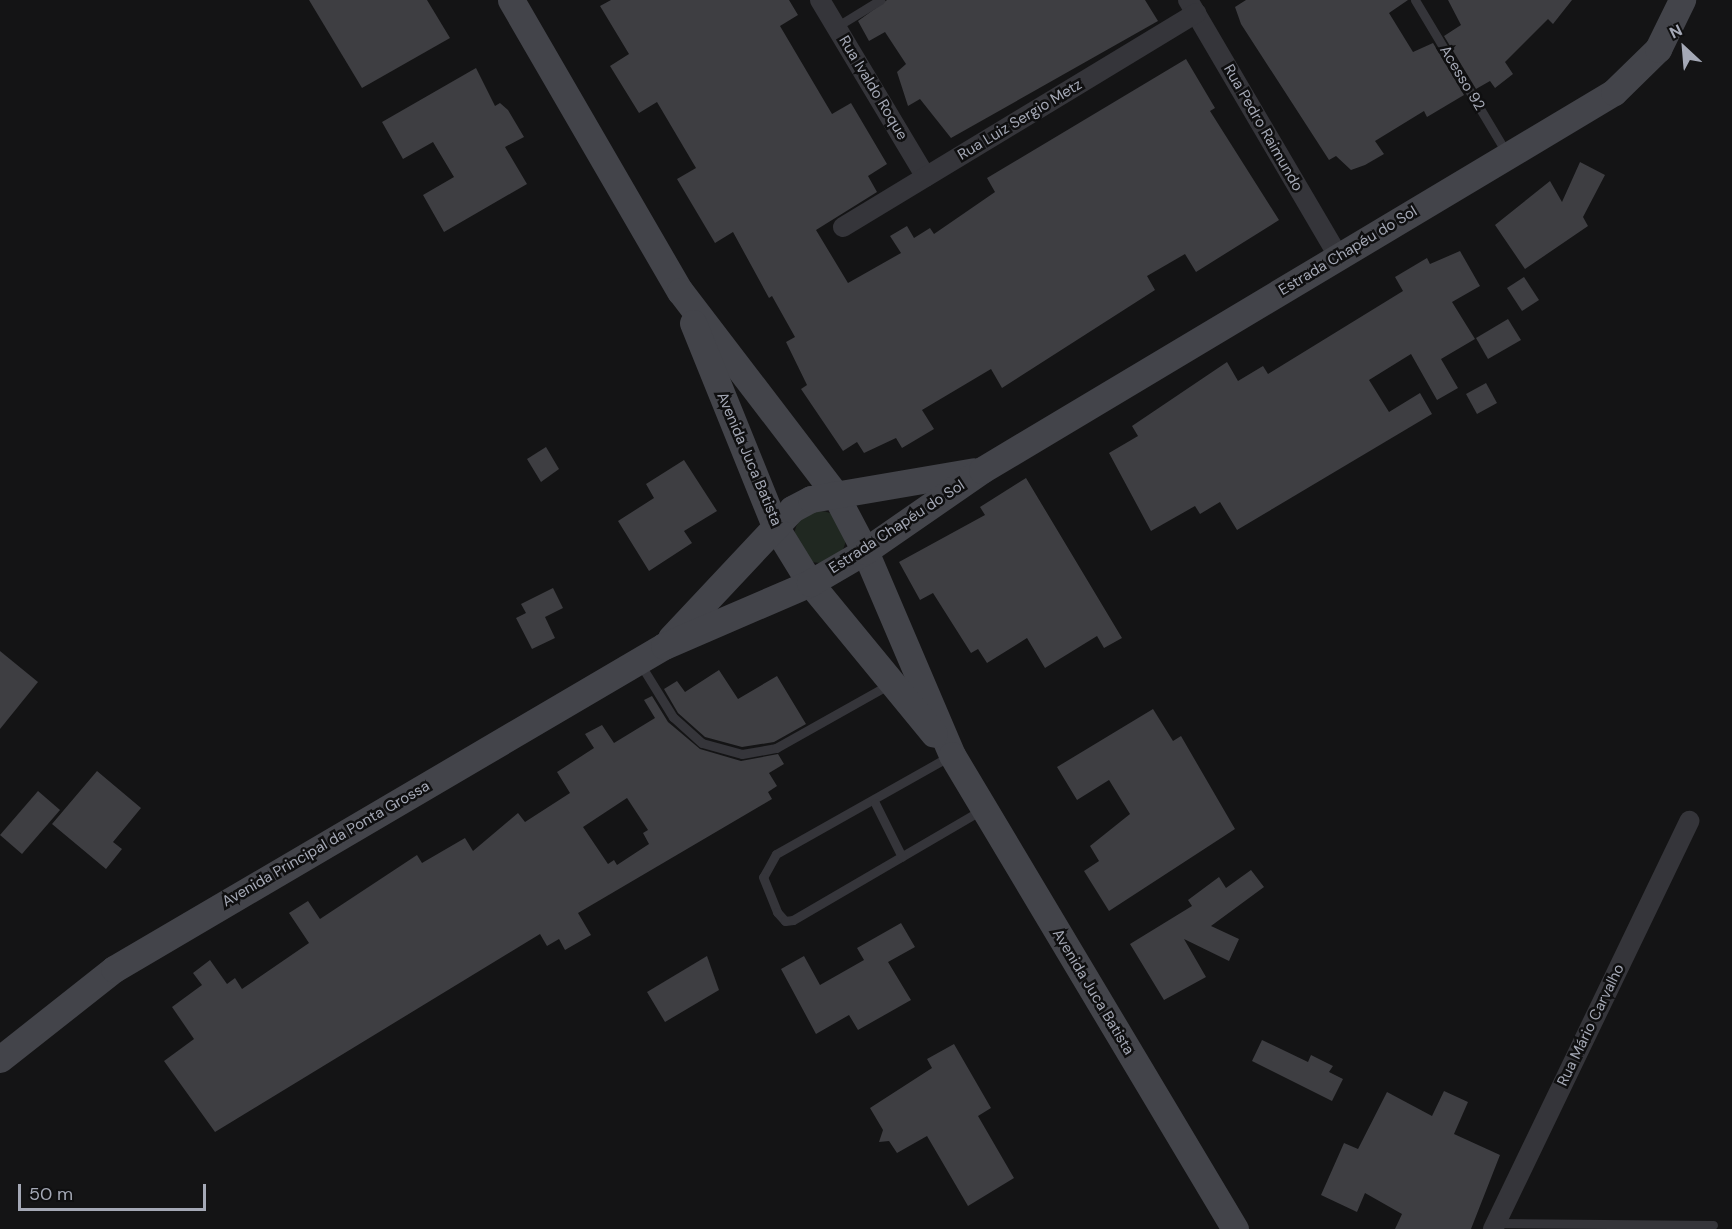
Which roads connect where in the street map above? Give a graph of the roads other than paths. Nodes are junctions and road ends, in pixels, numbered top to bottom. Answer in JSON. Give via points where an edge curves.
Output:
{"nodes":[{"id":1,"x":511,"y":0,"type":"edge"},
{"id":2,"x":820,"y":0,"type":"edge"},
{"id":3,"x":880,"y":0,"type":"edge"},
{"id":4,"x":1414,"y":0,"type":"edge"},
{"id":5,"x":1682,"y":0,"type":"edge"},
{"id":6,"x":1192,"y":7,"type":"edge"},
{"id":7,"x":836,"y":27,"type":"junction"},
{"id":8,"x":1509,"y":156,"type":"junction"},
{"id":9,"x":926,"y":177,"type":"junction"},
{"id":10,"x":843,"y":227,"type":"dead end"},
{"id":11,"x":1338,"y":256,"type":"junction"},
{"id":12,"x":680,"y":291,"type":"junction"},
{"id":13,"x":982,"y":470,"type":"junction"},
{"id":14,"x":835,"y":494,"type":"junction"},
{"id":15,"x":775,"y":526,"type":"junction"},
{"id":16,"x":865,"y":551,"type":"junction"},
{"id":17,"x":810,"y":583,"type":"junction"},
{"id":18,"x":664,"y":646,"type":"junction"},
{"id":19,"x":638,"y":661,"type":"junction"},
{"id":20,"x":892,"y":683,"type":"junction"},
{"id":21,"x":952,"y":755,"type":"junction"},
{"id":22,"x":875,"y":803,"type":"junction"},
{"id":23,"x":984,"y":808,"type":"junction"},
{"id":24,"x":1689,"y":821,"type":"dead end"},
{"id":25,"x":902,"y":857,"type":"junction"},
{"id":26,"x":0,"y":1059,"type":"edge"},
{"id":27,"x":1713,"y":1225,"type":"dead end"},
{"id":28,"x":1495,"y":1226,"type":"edge"},
{"id":29,"x":1235,"y":1229,"type":"edge"}],
"edges":[{"from":1,"to":12,"type":"main road","name":"Avenida Juca Batista"},
{"from":2,"to":7,"type":"street","name":"Rua Ivaldo Roque"},
{"from":3,"to":7,"type":"lane"},
{"from":4,"to":8,"type":"lane","name":"Acesso 92"},
{"from":5,"to":8,"type":"main road","name":"Estrada Chapéu do Sol","via":[[1658,49],[1614,92]]},
{"from":6,"to":9,"type":"street","name":"Rua Luiz Sergio Metz"},
{"from":6,"to":11,"type":"street","name":"Rua Pedro Raimundo"},
{"from":7,"to":9,"type":"street","name":"Rua Ivaldo Roque"},
{"from":8,"to":11,"type":"main road","name":"Estrada Chapéu do Sol"},
{"from":9,"to":10,"type":"street","name":"Rua Luiz Sergio Metz"},
{"from":11,"to":13,"type":"main road","name":"Estrada Chapéu do Sol"},
{"from":12,"to":14,"type":"main road","name":"Avenida Juca Batista"},
{"from":12,"to":15,"type":"main road","name":"Avenida Juca Batista"},
{"from":13,"to":14,"type":"main road","name":"Estrada Chapéu do Sol"},
{"from":13,"to":16,"type":"main road","name":"Estrada Chapéu do Sol"},
{"from":14,"to":15,"type":"main road","name":"Avenida Principal da Ponta Grossa","via":[[811,499]]},
{"from":14,"to":16,"type":"main road","name":"Avenida Juca Batista"},
{"from":15,"to":17,"type":"main road","name":"Avenida Juca Batista"},
{"from":15,"to":18,"type":"main road","name":"Avenida Principal da Ponta Grossa"},
{"from":16,"to":17,"type":"main road","name":"Estrada Chapéu do Sol"},
{"from":16,"to":21,"type":"main road","name":"Avenida Juca Batista"},
{"from":17,"to":18,"type":"main road","name":"Avenida Principal da Ponta Grossa"},
{"from":17,"to":20,"type":"main road","name":"Avenida Juca Batista"},
{"from":18,"to":19,"type":"main road","name":"Avenida Principal da Ponta Grossa"},
{"from":19,"to":20,"type":"lane","via":[[673,717],[695,737],[742,754],[776,748]]},
{"from":19,"to":26,"type":"main road","name":"Avenida Principal da Ponta Grossa","via":[[114,969]]},
{"from":20,"to":21,"type":"main road","name":"Avenida Juca Batista"},
{"from":21,"to":22,"type":"lane"},
{"from":21,"to":23,"type":"main road","name":"Avenida Juca Batista"},
{"from":22,"to":25,"type":"lane"},
{"from":22,"to":25,"type":"lane","via":[[776,854],[763,878],[777,912],[785,921],[794,920]]},
{"from":23,"to":25,"type":"lane"},
{"from":23,"to":29,"type":"main road","name":"Avenida Juca Batista"},
{"from":24,"to":28,"type":"street","name":"Rua Mário Carvalho"},
{"from":27,"to":28,"type":"lane"}]}
